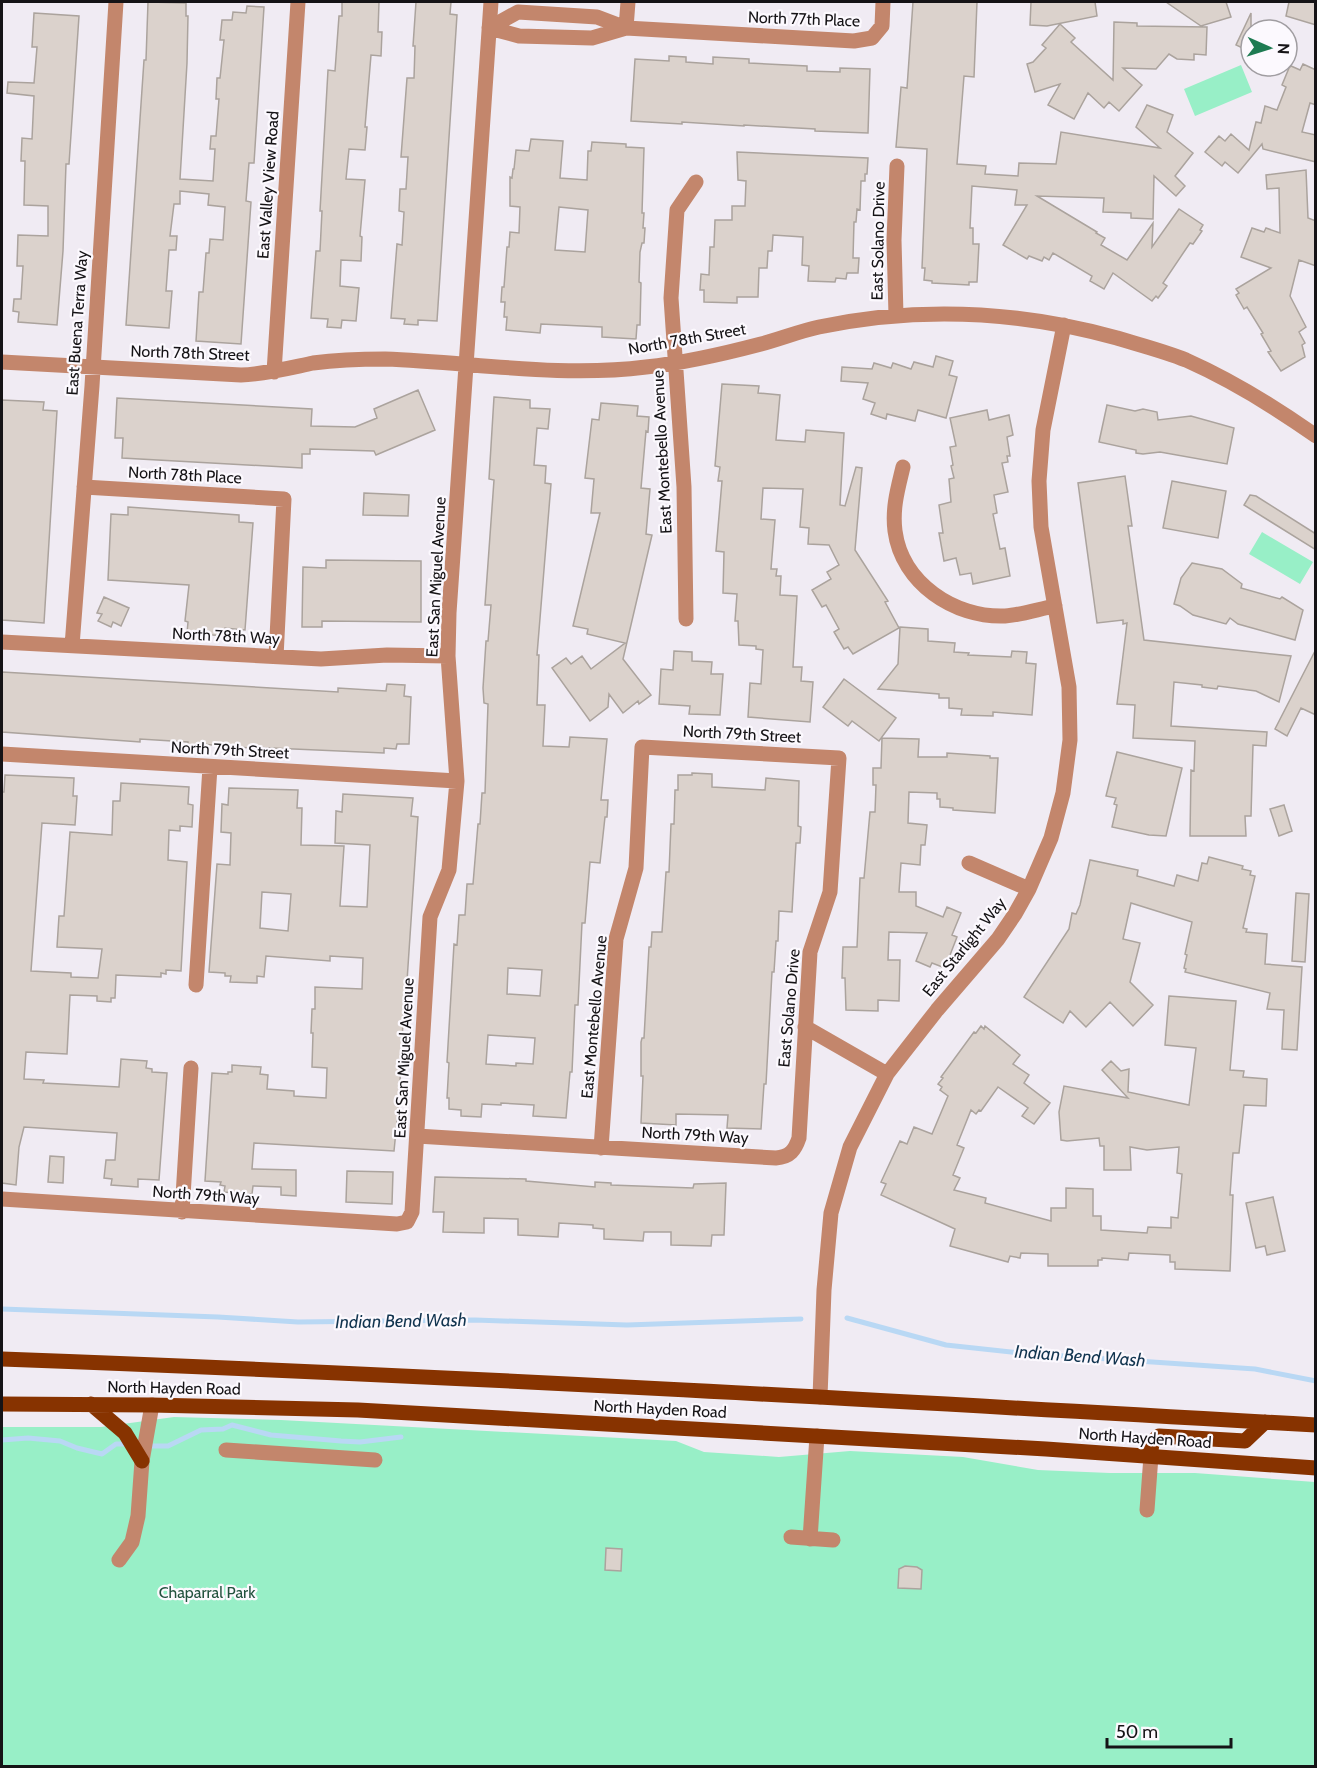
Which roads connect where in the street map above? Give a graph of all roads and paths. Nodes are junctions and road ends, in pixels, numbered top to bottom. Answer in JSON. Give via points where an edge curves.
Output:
{"nodes":[{"id":1,"x":116,"y":2,"type":"edge"},
{"id":2,"x":298,"y":2,"type":"edge"},
{"id":3,"x":491,"y":2,"type":"edge"},
{"id":4,"x":628,"y":2,"type":"edge"},
{"id":5,"x":883,"y":2,"type":"edge"},
{"id":6,"x":489,"y":28,"type":"junction"},
{"id":7,"x":626,"y":28,"type":"junction"},
{"id":8,"x":897,"y":166,"type":"dead end"},
{"id":9,"x":696,"y":182,"type":"dead end"},
{"id":10,"x":896,"y":315,"type":"junction"},
{"id":11,"x":1064,"y":326,"type":"junction"},
{"id":12,"x":2,"y":362,"type":"edge"},
{"id":13,"x":675,"y":362,"type":"junction"},
{"id":14,"x":467,"y":366,"type":"junction"},
{"id":15,"x":92,"y":367,"type":"junction"},
{"id":16,"x":274,"y":372,"type":"junction"},
{"id":17,"x":1316,"y":436,"type":"edge"},
{"id":18,"x":903,"y":467,"type":"dead end"},
{"id":19,"x":84,"y":487,"type":"junction"},
{"id":20,"x":1055,"y":606,"type":"junction"},
{"id":21,"x":686,"y":619,"type":"dead end"},
{"id":22,"x":2,"y":642,"type":"edge"},
{"id":23,"x":72,"y":646,"type":"junction"},
{"id":24,"x":448,"y":656,"type":"junction"},
{"id":25,"x":276,"y":657,"type":"junction"},
{"id":26,"x":642,"y":747,"type":"joint"},
{"id":27,"x":2,"y":754,"type":"edge"},
{"id":28,"x":839,"y":758,"type":"joint"},
{"id":29,"x":210,"y":767,"type":"junction"},
{"id":30,"x":457,"y":781,"type":"junction"},
{"id":31,"x":969,"y":863,"type":"dead end"},
{"id":32,"x":1029,"y":889,"type":"junction"},
{"id":33,"x":195,"y":985,"type":"dead end"},
{"id":34,"x":805,"y":1027,"type":"junction"},
{"id":35,"x":191,"y":1068,"type":"dead end"},
{"id":36,"x":887,"y":1074,"type":"junction"},
{"id":37,"x":417,"y":1136,"type":"junction"},
{"id":38,"x":601,"y":1148,"type":"junction"},
{"id":39,"x":791,"y":1154,"type":"joint"},
{"id":40,"x":2,"y":1199,"type":"edge"},
{"id":41,"x":182,"y":1212,"type":"junction"},
{"id":42,"x":407,"y":1222,"type":"joint"},
{"id":43,"x":2,"y":1359,"type":"edge"},
{"id":44,"x":820,"y":1397,"type":"junction"},
{"id":45,"x":2,"y":1404,"type":"edge"},
{"id":46,"x":91,"y":1404,"type":"junction"},
{"id":47,"x":152,"y":1405,"type":"junction"},
{"id":48,"x":1265,"y":1422,"type":"junction"},
{"id":49,"x":1316,"y":1425,"type":"edge"},
{"id":50,"x":817,"y":1436,"type":"junction"},
{"id":51,"x":226,"y":1450,"type":"dead end"},
{"id":52,"x":1151,"y":1456,"type":"junction"},
{"id":53,"x":375,"y":1460,"type":"dead end"},
{"id":54,"x":142,"y":1461,"type":"junction"},
{"id":55,"x":1316,"y":1468,"type":"edge"},
{"id":56,"x":1147,"y":1510,"type":"dead end"},
{"id":57,"x":790,"y":1538,"type":"dead end"},
{"id":58,"x":810,"y":1539,"type":"junction"},
{"id":59,"x":833,"y":1540,"type":"dead end"},
{"id":60,"x":119,"y":1560,"type":"dead end"}],
"edges":[{"from":1,"to":15,"type":"street","name":"East Buena Terra Way"},
{"from":2,"to":16,"type":"street","name":"East Valley View Road"},
{"from":3,"to":6,"type":"street","name":"East San Miguel Avenue"},
{"from":4,"to":7,"type":"street"},
{"from":5,"to":7,"type":"street","name":"North 77th Place","via":[[882,26],[872,38],[855,41]]},
{"from":6,"to":7,"type":"street","name":"North 77th Place","via":[[519,36],[592,38]]},
{"from":6,"to":7,"type":"street","name":"North 77th Place","via":[[518,12],[597,16]]},
{"from":6,"to":14,"type":"street","name":"East San Miguel Avenue"},
{"from":8,"to":10,"type":"street","name":"East Solano Drive"},
{"from":9,"to":13,"type":"street","name":"East Montebello Avenue","via":[[677,210],[671,298]]},
{"from":10,"to":11,"type":"street","name":"North 78th Street","via":[[968,314]]},
{"from":10,"to":13,"type":"street","name":"North 78th Street","via":[[818,327]]},
{"from":11,"to":17,"type":"street","name":"North 78th Street","via":[[1184,359],[1221,376]]},
{"from":11,"to":20,"type":"street","name":"East Starlight Way","via":[[1043,430],[1039,481],[1041,527]]},
{"from":12,"to":15,"type":"street","name":"North 78th Street"},
{"from":13,"to":14,"type":"street","name":"North 78th Street","via":[[646,368],[565,372]]},
{"from":13,"to":21,"type":"street","name":"East Montebello Avenue","via":[[684,487]]},
{"from":14,"to":16,"type":"street","name":"North 78th Street","via":[[386,359],[315,363]]},
{"from":14,"to":24,"type":"street","name":"East San Miguel Avenue"},
{"from":15,"to":16,"type":"street","name":"North 78th Street","via":[[241,375]]},
{"from":15,"to":19,"type":"street","name":"East Buena Terra Way"},
{"from":18,"to":20,"type":"street","via":[[894,501],[895,532],[917,579],[936,597],[955,608],[982,615],[1006,616]]},
{"from":19,"to":23,"type":"street","name":"East Buena Terra Way"},
{"from":19,"to":25,"type":"street","name":"North 78th Place","via":[[284,499]]},
{"from":20,"to":32,"type":"street","name":"East Starlight Way","via":[[1069,687],[1071,740],[1051,838]]},
{"from":22,"to":23,"type":"street","name":"North 78th Way"},
{"from":23,"to":25,"type":"street","name":"North 78th Way"},
{"from":24,"to":25,"type":"street","name":"North 78th Way"},
{"from":24,"to":30,"type":"street","name":"East San Miguel Avenue"},
{"from":26,"to":28,"type":"street","name":"North 79th Street"},
{"from":26,"to":38,"type":"street","name":"East Montebello Avenue","via":[[636,868],[616,939]]},
{"from":27,"to":29,"type":"street","name":"North 79th Street"},
{"from":28,"to":34,"type":"street","name":"East Solano Drive","via":[[830,892],[810,952]]},
{"from":29,"to":30,"type":"street","name":"North 79th Street"},
{"from":29,"to":33,"type":"street"},
{"from":30,"to":37,"type":"street","name":"East San Miguel Avenue","via":[[449,870],[430,917]]},
{"from":31,"to":32,"type":"street"},
{"from":32,"to":36,"type":"street","name":"East Starlight Way","via":[[998,939]]},
{"from":34,"to":36,"type":"street"},
{"from":34,"to":39,"type":"street","name":"East Solano Drive","via":[[799,1138]]},
{"from":35,"to":41,"type":"street"},
{"from":36,"to":44,"type":"street","name":"East Starlight Way","via":[[850,1147],[831,1213]]},
{"from":37,"to":38,"type":"street","name":"North 79th Way"},
{"from":37,"to":42,"type":"street","name":"East San Miguel Avenue","via":[[412,1212]]},
{"from":38,"to":39,"type":"street","name":"North 79th Way","via":[[776,1158]]},
{"from":40,"to":41,"type":"street","name":"North 79th Way"},
{"from":41,"to":42,"type":"street","name":"North 79th Way"},
{"from":43,"to":44,"type":"main road","name":"North Hayden Road"},
{"from":44,"to":48,"type":"main road","name":"North Hayden Road"},
{"from":45,"to":46,"type":"main road","name":"North Hayden Road"},
{"from":46,"to":47,"type":"main road","name":"North Hayden Road"},
{"from":46,"to":54,"type":"main road","via":[[125,1432]]},
{"from":47,"to":50,"type":"main road","name":"North Hayden Road","via":[[358,1410]]},
{"from":47,"to":54,"type":"street"},
{"from":48,"to":49,"type":"main road","name":"North Hayden Road"},
{"from":48,"to":52,"type":"main road","via":[[1245,1441],[1159,1436],[1152,1445]]},
{"from":50,"to":52,"type":"main road","name":"North Hayden Road"},
{"from":50,"to":58,"type":"street"},
{"from":51,"to":53,"type":"street"},
{"from":52,"to":55,"type":"main road","name":"North Hayden Road"},
{"from":52,"to":56,"type":"street"},
{"from":54,"to":60,"type":"street","via":[[132,1542]]},
{"from":57,"to":58,"type":"street"},
{"from":58,"to":59,"type":"street"}]}
